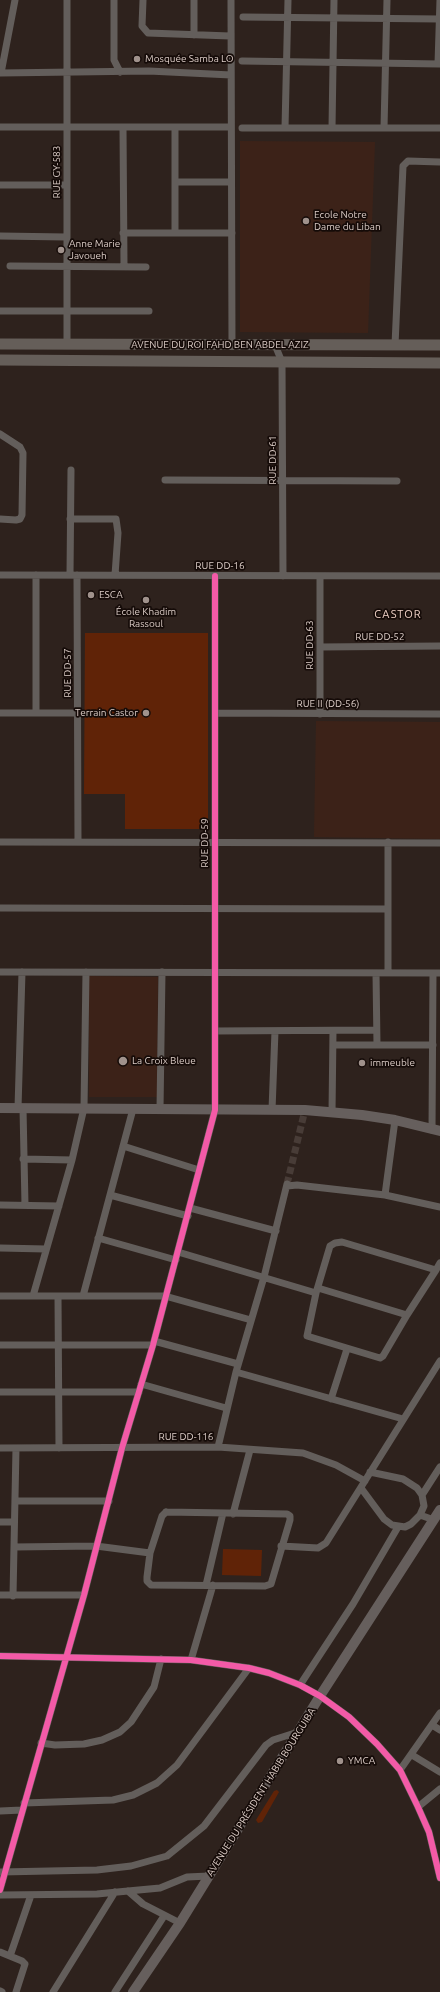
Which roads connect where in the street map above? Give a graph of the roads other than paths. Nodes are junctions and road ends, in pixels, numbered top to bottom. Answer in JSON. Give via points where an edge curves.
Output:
{"nodes":[{"id":1,"x":15,"y":0,"type":"edge"},
{"id":2,"x":68,"y":0,"type":"edge"},
{"id":3,"x":114,"y":0,"type":"edge"},
{"id":4,"x":143,"y":0,"type":"edge"},
{"id":5,"x":194,"y":0,"type":"edge"},
{"id":6,"x":230,"y":0,"type":"edge"},
{"id":7,"x":288,"y":0,"type":"edge"},
{"id":8,"x":334,"y":0,"type":"edge"},
{"id":9,"x":387,"y":0,"type":"edge"},
{"id":10,"x":440,"y":0,"type":"edge"},
{"id":11,"x":243,"y":17,"type":"dead end"},
{"id":12,"x":288,"y":17,"type":"junction"},
{"id":13,"x":334,"y":18,"type":"junction"},
{"id":14,"x":387,"y":18,"type":"junction"},
{"id":15,"x":440,"y":19,"type":"edge"},
{"id":16,"x":194,"y":35,"type":"junction"},
{"id":17,"x":230,"y":36,"type":"junction"},
{"id":18,"x":242,"y":61,"type":"dead end"},
{"id":19,"x":287,"y":62,"type":"junction"},
{"id":20,"x":333,"y":62,"type":"junction"},
{"id":21,"x":386,"y":63,"type":"junction"},
{"id":22,"x":439,"y":64,"type":"edge"},
{"id":23,"x":120,"y":72,"type":"junction"},
{"id":24,"x":1,"y":73,"type":"edge"},
{"id":25,"x":68,"y":73,"type":"junction"},
{"id":26,"x":231,"y":75,"type":"junction"},
{"id":27,"x":0,"y":127,"type":"edge"},
{"id":28,"x":67,"y":127,"type":"junction"},
{"id":29,"x":124,"y":127,"type":"junction"},
{"id":30,"x":175,"y":127,"type":"junction"},
{"id":31,"x":231,"y":127,"type":"junction"},
{"id":32,"x":242,"y":128,"type":"dead end"},
{"id":33,"x":285,"y":128,"type":"junction"},
{"id":34,"x":332,"y":128,"type":"junction"},
{"id":35,"x":384,"y":128,"type":"junction"},
{"id":36,"x":440,"y":128,"type":"edge"},
{"id":37,"x":440,"y":162,"type":"edge"},
{"id":38,"x":175,"y":182,"type":"junction"},
{"id":39,"x":232,"y":182,"type":"junction"},
{"id":40,"x":0,"y":184,"type":"edge"},
{"id":41,"x":67,"y":184,"type":"junction"},
{"id":42,"x":175,"y":233,"type":"junction"},
{"id":43,"x":232,"y":233,"type":"junction"},
{"id":44,"x":123,"y":234,"type":"junction"},
{"id":45,"x":0,"y":236,"type":"edge"},
{"id":46,"x":66,"y":236,"type":"junction"},
{"id":47,"x":66,"y":265,"type":"junction"},
{"id":48,"x":124,"y":265,"type":"junction"},
{"id":49,"x":10,"y":266,"type":"dead end"},
{"id":50,"x":146,"y":266,"type":"dead end"},
{"id":51,"x":0,"y":311,"type":"edge"},
{"id":52,"x":66,"y":311,"type":"junction"},
{"id":53,"x":149,"y":311,"type":"dead end"},
{"id":54,"x":0,"y":344,"type":"edge"},
{"id":55,"x":67,"y":344,"type":"junction"},
{"id":56,"x":232,"y":344,"type":"junction"},
{"id":57,"x":275,"y":345,"type":"junction"},
{"id":58,"x":396,"y":345,"type":"junction"},
{"id":59,"x":440,"y":345,"type":"edge"},
{"id":60,"x":0,"y":360,"type":"edge"},
{"id":61,"x":282,"y":362,"type":"junction"},
{"id":62,"x":440,"y":363,"type":"edge"},
{"id":63,"x":0,"y":434,"type":"edge"},
{"id":64,"x":71,"y":470,"type":"dead end"},
{"id":65,"x":165,"y":480,"type":"dead end"},
{"id":66,"x":283,"y":480,"type":"junction"},
{"id":67,"x":397,"y":481,"type":"dead end"},
{"id":68,"x":0,"y":519,"type":"edge"},
{"id":69,"x":70,"y":519,"type":"junction"},
{"id":70,"x":0,"y":575,"type":"edge"},
{"id":71,"x":36,"y":575,"type":"junction"},
{"id":72,"x":74,"y":575,"type":"junction"},
{"id":73,"x":115,"y":575,"type":"junction"},
{"id":74,"x":215,"y":576,"type":"junction"},
{"id":75,"x":283,"y":576,"type":"junction"},
{"id":76,"x":320,"y":576,"type":"junction"},
{"id":77,"x":440,"y":576,"type":"edge"},
{"id":78,"x":320,"y":646,"type":"junction"},
{"id":79,"x":440,"y":646,"type":"edge"},
{"id":80,"x":0,"y":713,"type":"edge"},
{"id":81,"x":36,"y":713,"type":"junction"},
{"id":82,"x":215,"y":713,"type":"junction"},
{"id":83,"x":78,"y":714,"type":"junction"},
{"id":84,"x":320,"y":714,"type":"junction"},
{"id":85,"x":440,"y":714,"type":"edge"},
{"id":86,"x":0,"y":842,"type":"edge"},
{"id":87,"x":78,"y":842,"type":"junction"},
{"id":88,"x":388,"y":842,"type":"junction"},
{"id":89,"x":215,"y":843,"type":"junction"},
{"id":90,"x":440,"y":843,"type":"edge"},
{"id":91,"x":0,"y":908,"type":"edge"},
{"id":92,"x":215,"y":909,"type":"junction"},
{"id":93,"x":387,"y":909,"type":"junction"},
{"id":94,"x":0,"y":972,"type":"edge"},
{"id":95,"x":22,"y":972,"type":"junction"},
{"id":96,"x":86,"y":972,"type":"junction"},
{"id":97,"x":162,"y":972,"type":"junction"},
{"id":98,"x":215,"y":972,"type":"junction"},
{"id":99,"x":376,"y":973,"type":"junction"},
{"id":100,"x":388,"y":973,"type":"junction"},
{"id":101,"x":437,"y":973,"type":"edge"},
{"id":102,"x":376,"y":1030,"type":"junction"},
{"id":103,"x":215,"y":1031,"type":"junction"},
{"id":104,"x":275,"y":1031,"type":"junction"},
{"id":105,"x":333,"y":1031,"type":"junction"},
{"id":106,"x":333,"y":1045,"type":"junction"},
{"id":107,"x":377,"y":1045,"type":"junction"},
{"id":108,"x":433,"y":1045,"type":"junction"},
{"id":109,"x":0,"y":1108,"type":"edge"},
{"id":110,"x":21,"y":1108,"type":"junction"},
{"id":111,"x":84,"y":1108,"type":"junction"},
{"id":112,"x":133,"y":1109,"type":"junction"},
{"id":113,"x":160,"y":1109,"type":"junction"},
{"id":114,"x":215,"y":1110,"type":"junction"},
{"id":115,"x":272,"y":1110,"type":"junction"},
{"id":116,"x":332,"y":1113,"type":"junction"},
{"id":117,"x":395,"y":1120,"type":"junction"},
{"id":118,"x":436,"y":1130,"type":"edge"},
{"id":119,"x":123,"y":1146,"type":"junction"},
{"id":120,"x":23,"y":1159,"type":"junction"},
{"id":121,"x":72,"y":1160,"type":"junction"},
{"id":122,"x":199,"y":1170,"type":"junction"},
{"id":123,"x":110,"y":1195,"type":"junction"},
{"id":124,"x":385,"y":1195,"type":"junction"},
{"id":125,"x":0,"y":1205,"type":"edge"},
{"id":126,"x":25,"y":1205,"type":"junction"},
{"id":127,"x":59,"y":1206,"type":"junction"},
{"id":128,"x":440,"y":1207,"type":"edge"},
{"id":129,"x":190,"y":1208,"type":"junction"},
{"id":130,"x":188,"y":1216,"type":"junction"},
{"id":131,"x":276,"y":1231,"type":"junction"},
{"id":132,"x":98,"y":1238,"type":"junction"},
{"id":133,"x":0,"y":1248,"type":"edge"},
{"id":134,"x":46,"y":1249,"type":"junction"},
{"id":135,"x":177,"y":1256,"type":"junction"},
{"id":136,"x":440,"y":1263,"type":"edge"},
{"id":137,"x":436,"y":1270,"type":"junction"},
{"id":138,"x":264,"y":1277,"type":"junction"},
{"id":139,"x":317,"y":1290,"type":"junction"},
{"id":140,"x":0,"y":1296,"type":"edge"},
{"id":141,"x":33,"y":1296,"type":"junction"},
{"id":142,"x":58,"y":1296,"type":"junction"},
{"id":143,"x":83,"y":1296,"type":"junction"},
{"id":144,"x":165,"y":1296,"type":"junction"},
{"id":145,"x":407,"y":1315,"type":"junction"},
{"id":146,"x":251,"y":1320,"type":"junction"},
{"id":147,"x":153,"y":1343,"type":"junction"},
{"id":148,"x":58,"y":1344,"type":"junction"},
{"id":149,"x":0,"y":1345,"type":"edge"},
{"id":150,"x":347,"y":1349,"type":"junction"},
{"id":151,"x":440,"y":1361,"type":"edge"},
{"id":152,"x":238,"y":1364,"type":"junction"},
{"id":153,"x":236,"y":1372,"type":"junction"},
{"id":154,"x":141,"y":1384,"type":"junction"},
{"id":155,"x":0,"y":1392,"type":"edge"},
{"id":156,"x":58,"y":1392,"type":"junction"},
{"id":157,"x":139,"y":1392,"type":"junction"},
{"id":158,"x":331,"y":1399,"type":"junction"},
{"id":159,"x":226,"y":1408,"type":"junction"},
{"id":160,"x":403,"y":1419,"type":"junction"},
{"id":161,"x":218,"y":1447,"type":"junction"},
{"id":162,"x":0,"y":1448,"type":"edge"},
{"id":163,"x":16,"y":1448,"type":"junction"},
{"id":164,"x":59,"y":1448,"type":"junction"},
{"id":165,"x":122,"y":1448,"type":"junction"},
{"id":166,"x":250,"y":1450,"type":"junction"},
{"id":167,"x":440,"y":1467,"type":"edge"},
{"id":168,"x":370,"y":1472,"type":"junction"},
{"id":169,"x":363,"y":1484,"type":"junction"},
{"id":170,"x":422,"y":1495,"type":"junction"},
{"id":171,"x":15,"y":1501,"type":"junction"},
{"id":172,"x":109,"y":1501,"type":"junction"},
{"id":173,"x":223,"y":1513,"type":"junction"},
{"id":174,"x":438,"y":1513,"type":"edge"},
{"id":175,"x":233,"y":1514,"type":"junction"},
{"id":176,"x":420,"y":1515,"type":"junction"},
{"id":177,"x":0,"y":1522,"type":"edge"},
{"id":178,"x":14,"y":1522,"type":"junction"},
{"id":179,"x":398,"y":1527,"type":"junction"},
{"id":180,"x":96,"y":1546,"type":"junction"},
{"id":181,"x":281,"y":1546,"type":"junction"},
{"id":182,"x":14,"y":1547,"type":"junction"},
{"id":183,"x":150,"y":1553,"type":"junction"},
{"id":184,"x":209,"y":1585,"type":"junction"},
{"id":185,"x":0,"y":1595,"type":"edge"},
{"id":186,"x":84,"y":1595,"type":"junction"},
{"id":187,"x":13,"y":1596,"type":"junction"},
{"id":188,"x":0,"y":1656,"type":"edge"},
{"id":189,"x":65,"y":1657,"type":"junction"},
{"id":190,"x":161,"y":1659,"type":"junction"},
{"id":191,"x":191,"y":1660,"type":"junction"},
{"id":192,"x":249,"y":1668,"type":"junction"},
{"id":193,"x":300,"y":1685,"type":"junction"},
{"id":194,"x":320,"y":1696,"type":"junction"},
{"id":195,"x":440,"y":1713,"type":"edge"},
{"id":196,"x":432,"y":1725,"type":"junction"},
{"id":197,"x":440,"y":1730,"type":"edge"},
{"id":198,"x":298,"y":1732,"type":"junction"},
{"id":199,"x":41,"y":1743,"type":"junction"},
{"id":200,"x":412,"y":1755,"type":"junction"},
{"id":201,"x":400,"y":1770,"type":"junction"},
{"id":202,"x":440,"y":1772,"type":"edge"},
{"id":203,"x":440,"y":1789,"type":"edge"},
{"id":204,"x":24,"y":1803,"type":"junction"},
{"id":205,"x":418,"y":1807,"type":"junction"},
{"id":206,"x":22,"y":1810,"type":"junction"},
{"id":207,"x":0,"y":1811,"type":"edge"},
{"id":208,"x":2,"y":1872,"type":"edge"},
{"id":209,"x":209,"y":1876,"type":"junction"},
{"id":210,"x":440,"y":1878,"type":"edge"},
{"id":211,"x":0,"y":1890,"type":"edge"},
{"id":212,"x":128,"y":1891,"type":"junction"},
{"id":213,"x":115,"y":1892,"type":"junction"},
{"id":214,"x":0,"y":1895,"type":"edge"},
{"id":215,"x":31,"y":1895,"type":"junction"},
{"id":216,"x":164,"y":1916,"type":"junction"},
{"id":217,"x":180,"y":1923,"type":"junction"},
{"id":218,"x":0,"y":1952,"type":"edge"},
{"id":219,"x":10,"y":1956,"type":"junction"},
{"id":220,"x":16,"y":1992,"type":"edge"},
{"id":221,"x":53,"y":1992,"type":"edge"},
{"id":222,"x":115,"y":1992,"type":"edge"},
{"id":223,"x":133,"y":1992,"type":"edge"}],
"edges":[{"from":1,"to":24,"type":"street"},
{"from":2,"to":25,"type":"street","name":"RUE GY-583"},
{"from":3,"to":23,"type":"street","via":[[114,60]]},
{"from":4,"to":16,"type":"street","via":[[142,26],[148,33]]},
{"from":5,"to":16,"type":"street"},
{"from":6,"to":17,"type":"street"},
{"from":7,"to":12,"type":"street"},
{"from":8,"to":13,"type":"street"},
{"from":9,"to":14,"type":"street"},
{"from":10,"to":15,"type":"street"},
{"from":11,"to":12,"type":"street"},
{"from":12,"to":13,"type":"street"},
{"from":12,"to":19,"type":"street"},
{"from":13,"to":14,"type":"street"},
{"from":13,"to":20,"type":"street"},
{"from":14,"to":15,"type":"street"},
{"from":14,"to":21,"type":"street"},
{"from":15,"to":22,"type":"street"},
{"from":16,"to":17,"type":"street"},
{"from":17,"to":26,"type":"street"},
{"from":18,"to":19,"type":"street"},
{"from":19,"to":20,"type":"street"},
{"from":19,"to":33,"type":"street"},
{"from":20,"to":21,"type":"street"},
{"from":20,"to":34,"type":"street"},
{"from":21,"to":22,"type":"street"},
{"from":21,"to":35,"type":"street"},
{"from":23,"to":25,"type":"street"},
{"from":23,"to":26,"type":"street"},
{"from":24,"to":25,"type":"street"},
{"from":25,"to":28,"type":"street","name":"RUE GY-583"},
{"from":26,"to":31,"type":"street"},
{"from":27,"to":28,"type":"street"},
{"from":28,"to":29,"type":"street"},
{"from":28,"to":41,"type":"street","name":"RUE GY-583"},
{"from":29,"to":30,"type":"street"},
{"from":29,"to":44,"type":"street"},
{"from":30,"to":31,"type":"street"},
{"from":30,"to":38,"type":"street"},
{"from":31,"to":39,"type":"street"},
{"from":32,"to":33,"type":"street"},
{"from":33,"to":34,"type":"street"},
{"from":34,"to":35,"type":"street"},
{"from":35,"to":36,"type":"street"},
{"from":37,"to":58,"type":"street","via":[[408,161],[403,166]]},
{"from":38,"to":39,"type":"street"},
{"from":38,"to":42,"type":"street"},
{"from":39,"to":43,"type":"street"},
{"from":40,"to":41,"type":"street"},
{"from":41,"to":46,"type":"street","name":"RUE GY-583"},
{"from":42,"to":43,"type":"street"},
{"from":42,"to":44,"type":"street"},
{"from":43,"to":56,"type":"street"},
{"from":44,"to":48,"type":"street"},
{"from":45,"to":46,"type":"street"},
{"from":46,"to":47,"type":"street","name":"RUE GY-583"},
{"from":47,"to":48,"type":"street"},
{"from":47,"to":49,"type":"street"},
{"from":47,"to":52,"type":"street","name":"RUE GY-583"},
{"from":48,"to":50,"type":"street"},
{"from":51,"to":52,"type":"street"},
{"from":52,"to":53,"type":"street"},
{"from":52,"to":55,"type":"street","name":"RUE GY-583"},
{"from":54,"to":55,"type":"main road","name":"AVENUE DU ROI FAHD BEN ABDEL AZIZ"},
{"from":55,"to":56,"type":"main road","name":"AVENUE DU ROI FAHD BEN ABDEL AZIZ"},
{"from":56,"to":57,"type":"main road","name":"AVENUE DU ROI FAHD BEN ABDEL AZIZ"},
{"from":57,"to":58,"type":"main road","name":"AVENUE DU ROI FAHD BEN ABDEL AZIZ"},
{"from":57,"to":61,"type":"street","name":"RUE DD-61"},
{"from":58,"to":59,"type":"main road","name":"AVENUE DU ROI FAHD BEN ABDEL AZIZ"},
{"from":60,"to":61,"type":"main road","name":"AVENUE DU ROI FAHD BEN ABDEL AZIZ"},
{"from":61,"to":62,"type":"main road","name":"AVENUE DU ROI FAHD BEN ABDEL AZIZ"},
{"from":61,"to":66,"type":"street","name":"RUE DD-61"},
{"from":63,"to":68,"type":"street","via":[[20,447],[23,453],[22,515],[16,520]]},
{"from":64,"to":69,"type":"street","name":"RUE DD-57"},
{"from":65,"to":66,"type":"street"},
{"from":66,"to":67,"type":"street"},
{"from":66,"to":75,"type":"street","name":"RUE DD-61"},
{"from":69,"to":72,"type":"street","name":"RUE DD-57"},
{"from":69,"to":73,"type":"street","via":[[116,519],[118,533]]},
{"from":70,"to":71,"type":"street","name":"RUE DD-16"},
{"from":71,"to":72,"type":"street","name":"RUE DD-16"},
{"from":71,"to":81,"type":"street"},
{"from":72,"to":73,"type":"street","name":"RUE DD-16"},
{"from":72,"to":83,"type":"street","name":"RUE DD-57"},
{"from":73,"to":74,"type":"street","name":"RUE DD-16"},
{"from":74,"to":75,"type":"street","name":"RUE DD-16"},
{"from":74,"to":82,"type":"street","name":"RUE DD-59"},
{"from":75,"to":76,"type":"street","name":"RUE DD-16"},
{"from":76,"to":77,"type":"street","name":"RUE DD-16"},
{"from":76,"to":78,"type":"street","name":"RUE DD-63"},
{"from":78,"to":79,"type":"street","name":"RUE DD-52"},
{"from":78,"to":84,"type":"street","name":"RUE DD-63"},
{"from":80,"to":81,"type":"street"},
{"from":81,"to":83,"type":"street"},
{"from":82,"to":84,"type":"street","name":"RUE II (DD-56)"},
{"from":82,"to":89,"type":"street","name":"RUE DD-59"},
{"from":83,"to":87,"type":"street","name":"RUE DD-57"},
{"from":84,"to":85,"type":"street","name":"RUE II (DD-56)"},
{"from":86,"to":87,"type":"street"},
{"from":87,"to":89,"type":"street"},
{"from":88,"to":89,"type":"street"},
{"from":88,"to":90,"type":"street"},
{"from":88,"to":93,"type":"street"},
{"from":89,"to":92,"type":"street","name":"RUE DD-59"},
{"from":91,"to":92,"type":"street"},
{"from":92,"to":93,"type":"street"},
{"from":92,"to":98,"type":"street","name":"RUE DD-59"},
{"from":93,"to":100,"type":"street"},
{"from":94,"to":95,"type":"street"},
{"from":95,"to":96,"type":"street"},
{"from":95,"to":110,"type":"street"},
{"from":96,"to":97,"type":"street"},
{"from":96,"to":111,"type":"street"},
{"from":97,"to":98,"type":"street"},
{"from":97,"to":113,"type":"street"},
{"from":98,"to":99,"type":"street"},
{"from":98,"to":103,"type":"street","name":"RUE DD-59"},
{"from":99,"to":100,"type":"street"},
{"from":99,"to":102,"type":"street"},
{"from":100,"to":101,"type":"street"},
{"from":101,"to":108,"type":"street"},
{"from":102,"to":105,"type":"street"},
{"from":102,"to":107,"type":"street"},
{"from":103,"to":104,"type":"street"},
{"from":103,"to":114,"type":"street","name":"RUE DD-59"},
{"from":104,"to":105,"type":"street"},
{"from":104,"to":115,"type":"street"},
{"from":105,"to":106,"type":"street"},
{"from":106,"to":107,"type":"street"},
{"from":106,"to":116,"type":"street"},
{"from":107,"to":108,"type":"street"},
{"from":108,"to":118,"type":"street"},
{"from":109,"to":110,"type":"main road"},
{"from":110,"to":111,"type":"main road"},
{"from":110,"to":120,"type":"street"},
{"from":111,"to":112,"type":"main road"},
{"from":111,"to":121,"type":"street"},
{"from":112,"to":113,"type":"main road"},
{"from":112,"to":119,"type":"street"},
{"from":113,"to":114,"type":"main road"},
{"from":114,"to":115,"type":"main road"},
{"from":114,"to":122,"type":"street","name":"RUE DD-59"},
{"from":115,"to":116,"type":"main road"},
{"from":116,"to":117,"type":"main road"},
{"from":117,"to":118,"type":"main road"},
{"from":117,"to":124,"type":"street"},
{"from":119,"to":122,"type":"street"},
{"from":119,"to":123,"type":"street"},
{"from":120,"to":121,"type":"street"},
{"from":120,"to":126,"type":"street"},
{"from":121,"to":127,"type":"street"},
{"from":122,"to":129,"type":"street","name":"RUE DD-59"},
{"from":123,"to":130,"type":"street"},
{"from":123,"to":132,"type":"street"},
{"from":124,"to":128,"type":"street"},
{"from":124,"to":131,"type":"street","via":[[287,1185]]},
{"from":125,"to":126,"type":"street"},
{"from":126,"to":127,"type":"street"},
{"from":127,"to":134,"type":"street"},
{"from":129,"to":130,"type":"street","name":"RUE DD-59"},
{"from":129,"to":131,"type":"street"},
{"from":130,"to":135,"type":"street","name":"RUE DD-59"},
{"from":131,"to":138,"type":"street"},
{"from":132,"to":135,"type":"street"},
{"from":132,"to":143,"type":"street"},
{"from":133,"to":134,"type":"street"},
{"from":134,"to":141,"type":"street"},
{"from":135,"to":138,"type":"street"},
{"from":135,"to":144,"type":"street","name":"RUE DD-59"},
{"from":136,"to":137,"type":"street"},
{"from":137,"to":139,"type":"street","via":[[342,1242],[335,1243],[330,1246]]},
{"from":137,"to":145,"type":"street"},
{"from":138,"to":139,"type":"street"},
{"from":138,"to":146,"type":"street"},
{"from":139,"to":145,"type":"street"},
{"from":139,"to":150,"type":"street","via":[[307,1336]]},
{"from":140,"to":141,"type":"street"},
{"from":141,"to":142,"type":"street"},
{"from":142,"to":143,"type":"street"},
{"from":142,"to":148,"type":"street"},
{"from":143,"to":144,"type":"street"},
{"from":144,"to":146,"type":"street"},
{"from":144,"to":147,"type":"street","name":"RUE DD-59"},
{"from":145,"to":150,"type":"street","via":[[380,1358]]},
{"from":146,"to":152,"type":"street"},
{"from":147,"to":148,"type":"street"},
{"from":147,"to":152,"type":"street"},
{"from":147,"to":154,"type":"street","name":"RUE DD-59"},
{"from":148,"to":149,"type":"street"},
{"from":148,"to":156,"type":"street"},
{"from":150,"to":158,"type":"street"},
{"from":151,"to":160,"type":"street"},
{"from":152,"to":153,"type":"street"},
{"from":153,"to":158,"type":"street"},
{"from":153,"to":159,"type":"street"},
{"from":154,"to":157,"type":"street","name":"RUE DD-59"},
{"from":154,"to":159,"type":"street"},
{"from":155,"to":156,"type":"street"},
{"from":156,"to":157,"type":"street"},
{"from":156,"to":164,"type":"street"},
{"from":157,"to":165,"type":"street","name":"RUE DD-59"},
{"from":158,"to":160,"type":"street"},
{"from":159,"to":161,"type":"street"},
{"from":160,"to":168,"type":"street"},
{"from":161,"to":165,"type":"street","name":"RUE DD-116"},
{"from":161,"to":166,"type":"street","name":"RUE DD-116"},
{"from":162,"to":163,"type":"street","name":"RUE DD-116"},
{"from":163,"to":164,"type":"street","name":"RUE DD-116"},
{"from":163,"to":171,"type":"street"},
{"from":164,"to":165,"type":"street","name":"RUE DD-116"},
{"from":165,"to":172,"type":"street","name":"RUE DD-59"},
{"from":166,"to":169,"type":"street","name":"RUE DD-116","via":[[303,1453],[336,1465]]},
{"from":166,"to":175,"type":"street"},
{"from":167,"to":170,"type":"street"},
{"from":168,"to":169,"type":"street"},
{"from":168,"to":170,"type":"street","via":[[407,1480]]},
{"from":169,"to":179,"type":"street","via":[[384,1519]]},
{"from":169,"to":181,"type":"street","via":[[323,1546]]},
{"from":170,"to":176,"type":"street","via":[[424,1506]]},
{"from":171,"to":172,"type":"street"},
{"from":171,"to":178,"type":"street"},
{"from":172,"to":180,"type":"street","name":"RUE DD-59"},
{"from":173,"to":175,"type":"street"},
{"from":173,"to":183,"type":"street","via":[[166,1512],[162,1516]]},
{"from":173,"to":184,"type":"street"},
{"from":174,"to":176,"type":"street"},
{"from":174,"to":194,"type":"main road","name":"AVENUE DU PRÉSIDENT HABIB BOURGUIBA"},
{"from":175,"to":181,"type":"street","via":[[290,1516]]},
{"from":176,"to":179,"type":"street","via":[[411,1524]]},
{"from":177,"to":178,"type":"street"},
{"from":178,"to":182,"type":"street"},
{"from":179,"to":193,"type":"street","via":[[353,1604]]},
{"from":180,"to":182,"type":"street"},
{"from":180,"to":183,"type":"street"},
{"from":180,"to":186,"type":"street","name":"RUE DD-59"},
{"from":181,"to":184,"type":"street","via":[[271,1584]]},
{"from":182,"to":187,"type":"street"},
{"from":183,"to":184,"type":"street","via":[[147,1581],[151,1585]]},
{"from":184,"to":191,"type":"street"},
{"from":185,"to":187,"type":"street"},
{"from":186,"to":187,"type":"street"},
{"from":186,"to":189,"type":"street","name":"RUE DD-59"},
{"from":188,"to":189,"type":"street"},
{"from":189,"to":190,"type":"street"},
{"from":189,"to":199,"type":"street","name":"RUE DD-59"},
{"from":190,"to":191,"type":"street"},
{"from":190,"to":199,"type":"street","via":[[154,1687],[131,1722],[120,1732],[84,1744]]},
{"from":191,"to":192,"type":"street"},
{"from":192,"to":193,"type":"street"},
{"from":192,"to":204,"type":"street","via":[[177,1765],[157,1783],[133,1795],[113,1800]]},
{"from":193,"to":194,"type":"street"},
{"from":194,"to":198,"type":"main road","name":"AVENUE DU PRÉSIDENT HABIB BOURGUIBA"},
{"from":194,"to":201,"type":"street","via":[[349,1716]]},
{"from":195,"to":196,"type":"street"},
{"from":196,"to":197,"type":"street"},
{"from":196,"to":200,"type":"street"},
{"from":198,"to":208,"type":"street","via":[[266,1745],[204,1826],[167,1856],[131,1866],[104,1869]]},
{"from":198,"to":209,"type":"main road","name":"AVENUE DU PRÉSIDENT HABIB BOURGUIBA"},
{"from":199,"to":204,"type":"street","name":"RUE DD-59"},
{"from":200,"to":201,"type":"street"},
{"from":200,"to":202,"type":"street"},
{"from":201,"to":205,"type":"street"},
{"from":203,"to":205,"type":"street"},
{"from":204,"to":206,"type":"street","name":"RUE DD-59"},
{"from":205,"to":210,"type":"street","via":[[435,1853]]},
{"from":206,"to":207,"type":"street"},
{"from":206,"to":208,"type":"street","name":"RUE DD-59"},
{"from":208,"to":211,"type":"street","name":"RUE DD-59"},
{"from":209,"to":212,"type":"street","via":[[187,1877],[160,1888]]},
{"from":209,"to":217,"type":"main road","name":"AVENUE DU PRÉSIDENT HABIB BOURGUIBA"},
{"from":212,"to":213,"type":"street"},
{"from":212,"to":216,"type":"street","via":[[142,1904]]},
{"from":213,"to":215,"type":"street"},
{"from":213,"to":221,"type":"street"},
{"from":214,"to":215,"type":"street"},
{"from":215,"to":219,"type":"street"},
{"from":216,"to":217,"type":"street"},
{"from":216,"to":222,"type":"street"},
{"from":217,"to":223,"type":"main road","name":"AVENUE DU PRÉSIDENT HABIB BOURGUIBA"},
{"from":218,"to":219,"type":"street"},
{"from":219,"to":220,"type":"street","via":[[25,1964]]}]}
